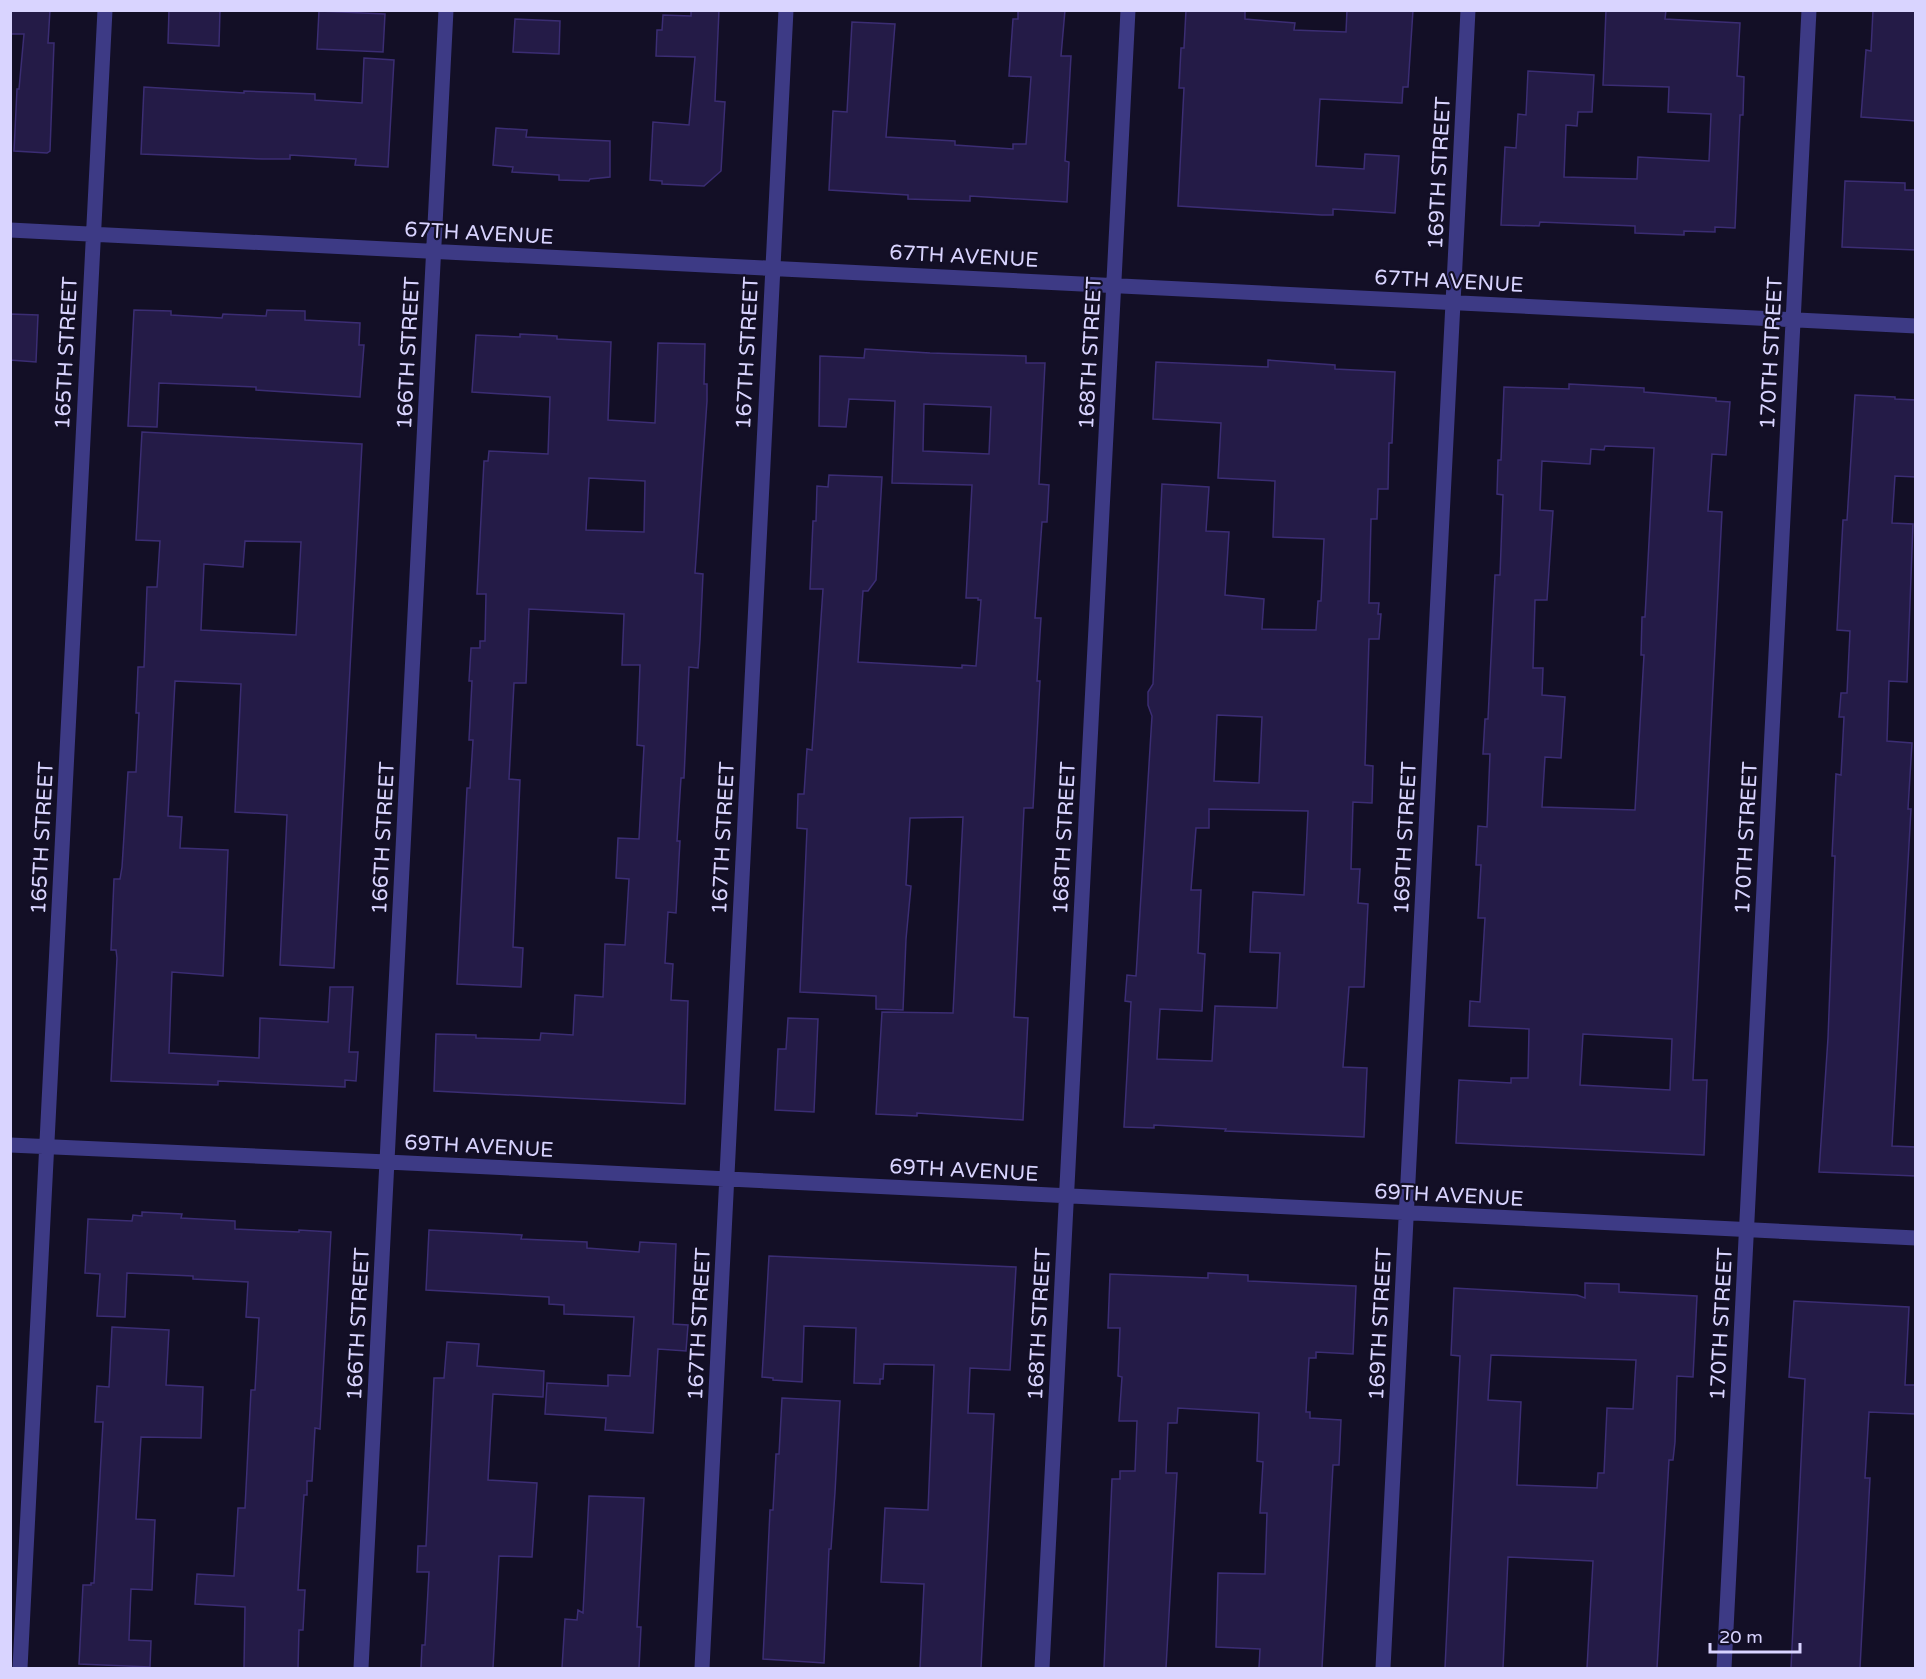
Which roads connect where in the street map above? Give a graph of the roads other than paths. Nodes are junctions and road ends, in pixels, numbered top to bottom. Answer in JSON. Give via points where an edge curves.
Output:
{"nodes":[{"id":1,"x":105,"y":10,"type":"edge"},
{"id":2,"x":446,"y":10,"type":"edge"},
{"id":3,"x":786,"y":10,"type":"edge"},
{"id":4,"x":1128,"y":10,"type":"edge"},
{"id":5,"x":1468,"y":10,"type":"edge"},
{"id":6,"x":1809,"y":10,"type":"edge"},
{"id":7,"x":10,"y":230,"type":"edge"},
{"id":8,"x":93,"y":234,"type":"junction"},
{"id":9,"x":434,"y":252,"type":"junction"},
{"id":10,"x":772,"y":267,"type":"junction"},
{"id":11,"x":1114,"y":285,"type":"junction"},
{"id":12,"x":1453,"y":303,"type":"junction"},
{"id":13,"x":1794,"y":319,"type":"junction"},
{"id":14,"x":1916,"y":326,"type":"edge"},
{"id":15,"x":10,"y":1145,"type":"edge"},
{"id":16,"x":47,"y":1148,"type":"junction"},
{"id":17,"x":387,"y":1162,"type":"junction"},
{"id":18,"x":727,"y":1180,"type":"junction"},
{"id":19,"x":1067,"y":1196,"type":"junction"},
{"id":20,"x":1406,"y":1214,"type":"junction"},
{"id":21,"x":1747,"y":1231,"type":"junction"},
{"id":22,"x":1916,"y":1238,"type":"edge"},
{"id":23,"x":20,"y":1668,"type":"edge"},
{"id":24,"x":361,"y":1668,"type":"edge"},
{"id":25,"x":702,"y":1668,"type":"edge"},
{"id":26,"x":1042,"y":1668,"type":"edge"},
{"id":27,"x":1383,"y":1668,"type":"edge"},
{"id":28,"x":1724,"y":1668,"type":"edge"}],
"edges":[{"from":1,"to":8,"type":"street","name":"165TH STREET"},
{"from":2,"to":9,"type":"street","name":"166TH STREET"},
{"from":3,"to":10,"type":"street","name":"167TH STREET"},
{"from":4,"to":11,"type":"street","name":"168TH STREET"},
{"from":5,"to":12,"type":"street","name":"169TH STREET"},
{"from":6,"to":13,"type":"street","name":"170TH STREET"},
{"from":7,"to":8,"type":"street","name":"67TH AVENUE"},
{"from":8,"to":9,"type":"street","name":"67TH AVENUE"},
{"from":8,"to":16,"type":"street","name":"165TH STREET"},
{"from":9,"to":10,"type":"street","name":"67TH AVENUE"},
{"from":9,"to":17,"type":"street","name":"166TH STREET"},
{"from":10,"to":11,"type":"street","name":"67TH AVENUE"},
{"from":10,"to":18,"type":"street","name":"167TH STREET"},
{"from":11,"to":12,"type":"street","name":"67TH AVENUE"},
{"from":11,"to":19,"type":"street","name":"168TH STREET"},
{"from":12,"to":13,"type":"street","name":"67TH AVENUE"},
{"from":12,"to":20,"type":"street","name":"169TH STREET"},
{"from":13,"to":14,"type":"street","name":"67TH AVENUE"},
{"from":13,"to":21,"type":"street","name":"170TH STREET"},
{"from":15,"to":16,"type":"street","name":"69TH AVENUE"},
{"from":16,"to":17,"type":"street","name":"69TH AVENUE"},
{"from":16,"to":23,"type":"street","name":"165TH STREET"},
{"from":17,"to":18,"type":"street","name":"69TH AVENUE"},
{"from":17,"to":24,"type":"street","name":"166TH STREET"},
{"from":18,"to":19,"type":"street","name":"69TH AVENUE"},
{"from":18,"to":25,"type":"street","name":"167TH STREET"},
{"from":19,"to":20,"type":"street","name":"69TH AVENUE"},
{"from":19,"to":26,"type":"street","name":"168TH STREET"},
{"from":20,"to":21,"type":"street","name":"69TH AVENUE"},
{"from":20,"to":27,"type":"street","name":"169TH STREET"},
{"from":21,"to":22,"type":"street","name":"69TH AVENUE"},
{"from":21,"to":28,"type":"street","name":"170TH STREET"}]}
